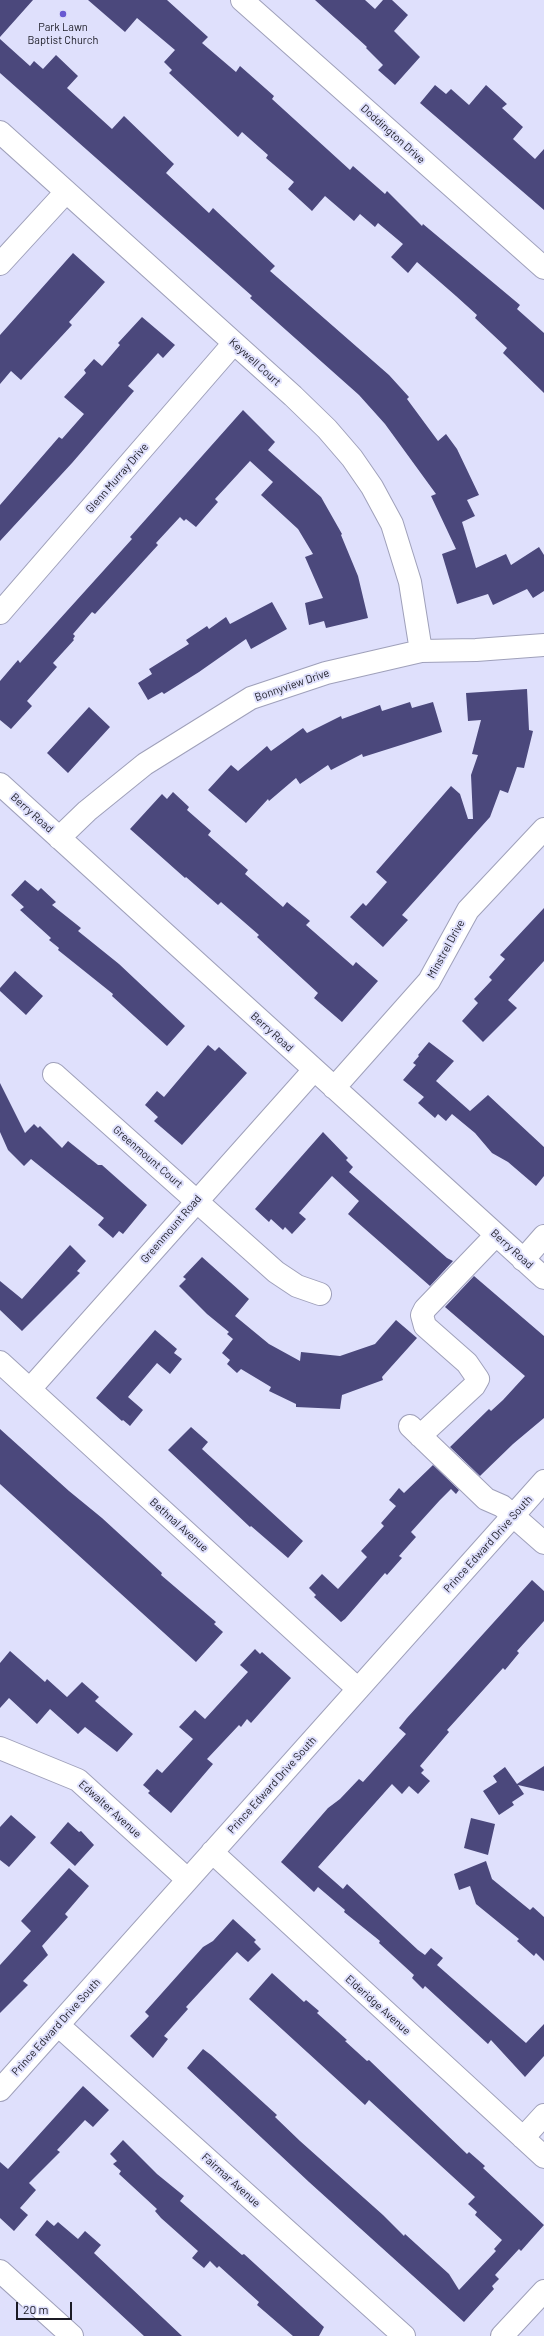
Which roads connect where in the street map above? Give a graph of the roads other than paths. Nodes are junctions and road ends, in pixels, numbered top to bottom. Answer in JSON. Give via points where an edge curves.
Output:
{"nodes":[{"id":1,"x":242,"y":0,"type":"edge"},
{"id":2,"x":0,"y":132,"type":"edge"},
{"id":3,"x":66,"y":192,"type":"junction"},
{"id":4,"x":0,"y":264,"type":"edge"},
{"id":5,"x":544,"y":268,"type":"edge"},
{"id":6,"x":234,"y":343,"type":"junction"},
{"id":7,"x":0,"y":613,"type":"edge"},
{"id":8,"x":544,"y":645,"type":"edge"},
{"id":9,"x":421,"y":651,"type":"junction"},
{"id":10,"x":0,"y":784,"type":"edge"},
{"id":11,"x":544,"y":829,"type":"edge"},
{"id":12,"x":59,"y":838,"type":"junction"},
{"id":13,"x":314,"y":1070,"type":"junction"},
{"id":14,"x":54,"y":1074,"type":"dead end"},
{"id":15,"x":334,"y":1088,"type":"junction"},
{"id":16,"x":197,"y":1200,"type":"junction"},
{"id":17,"x":496,"y":1235,"type":"junction"},
{"id":18,"x":544,"y":1236,"type":"edge"},
{"id":19,"x":523,"y":1260,"type":"junction"},
{"id":20,"x":544,"y":1278,"type":"edge"},
{"id":21,"x":320,"y":1294,"type":"dead end"},
{"id":22,"x":0,"y":1362,"type":"edge"},
{"id":23,"x":30,"y":1389,"type":"junction"},
{"id":24,"x":544,"y":1481,"type":"edge"},
{"id":25,"x":514,"y":1516,"type":"junction"},
{"id":26,"x":544,"y":1542,"type":"edge"},
{"id":27,"x":358,"y":1689,"type":"junction"},
{"id":28,"x":0,"y":1748,"type":"edge"},
{"id":29,"x":212,"y":1852,"type":"junction"},
{"id":30,"x":187,"y":1879,"type":"junction"},
{"id":31,"x":58,"y":2025,"type":"junction"},
{"id":32,"x":0,"y":2090,"type":"edge"},
{"id":33,"x":544,"y":2114,"type":"edge"},
{"id":34,"x":523,"y":2138,"type":"junction"},
{"id":35,"x":544,"y":2157,"type":"edge"},
{"id":36,"x":0,"y":2271,"type":"edge"},
{"id":37,"x":544,"y":2291,"type":"edge"},
{"id":38,"x":72,"y":2336,"type":"edge"},
{"id":39,"x":404,"y":2336,"type":"edge"},
{"id":40,"x":502,"y":2336,"type":"edge"}],
"edges":[{"from":1,"to":5,"type":"street","name":"Doddington Drive"},
{"from":2,"to":3,"type":"street","name":"Keywell Court"},
{"from":3,"to":4,"type":"street"},
{"from":3,"to":6,"type":"street","name":"Keywell Court"},
{"from":6,"to":7,"type":"street","name":"Glenn Murray Drive"},
{"from":6,"to":9,"type":"street","name":"Keywell Court","via":[[327,429],[372,487],[392,524],[404,560]]},
{"from":8,"to":9,"type":"street","name":"Bonnyview Drive"},
{"from":9,"to":12,"type":"street","name":"Bonnyview Drive","via":[[326,673],[251,698],[145,764],[87,811]]},
{"from":10,"to":12,"type":"street","name":"Berry Road"},
{"from":11,"to":15,"type":"street","name":"Minstrel Drive","via":[[468,910],[429,981]]},
{"from":12,"to":13,"type":"street","name":"Berry Road"},
{"from":13,"to":15,"type":"street","name":"Berry Road"},
{"from":13,"to":16,"type":"street","name":"Greenmount Road"},
{"from":14,"to":16,"type":"street","name":"Greenmount Court"},
{"from":15,"to":17,"type":"street","name":"Berry Road"},
{"from":16,"to":21,"type":"street","name":"Greenmount Court","via":[[276,1272],[296,1286]]},
{"from":16,"to":23,"type":"street","name":"Greenmount Road"},
{"from":17,"to":19,"type":"street","name":"Berry Road"},
{"from":17,"to":25,"type":"street","via":[[422,1315],[425,1326],[467,1363],[478,1379],[474,1386],[415,1431],[486,1499],[502,1506]]},
{"from":18,"to":19,"type":"street"},
{"from":19,"to":20,"type":"street","name":"Berry Road"},
{"from":22,"to":23,"type":"street","name":"Bethnal Avenue"},
{"from":23,"to":27,"type":"street","name":"Bethnal Avenue"},
{"from":24,"to":25,"type":"street","name":"Prince Edward Drive South"},
{"from":25,"to":26,"type":"street"},
{"from":25,"to":27,"type":"street","name":"Prince Edward Drive South"},
{"from":27,"to":29,"type":"street","name":"Prince Edward Drive South"},
{"from":28,"to":30,"type":"street","name":"Edwalter Avenue","via":[[78,1780]]},
{"from":29,"to":30,"type":"street","name":"Prince Edward Drive South"},
{"from":29,"to":34,"type":"street","name":"Elderidge Avenue"},
{"from":30,"to":31,"type":"street","name":"Prince Edward Drive South"},
{"from":31,"to":32,"type":"street","name":"Prince Edward Drive South"},
{"from":31,"to":39,"type":"street","name":"Fairmar Avenue"},
{"from":33,"to":34,"type":"street"},
{"from":34,"to":35,"type":"street","name":"Elderidge Avenue"},
{"from":36,"to":38,"type":"street"},
{"from":37,"to":40,"type":"street"}]}
